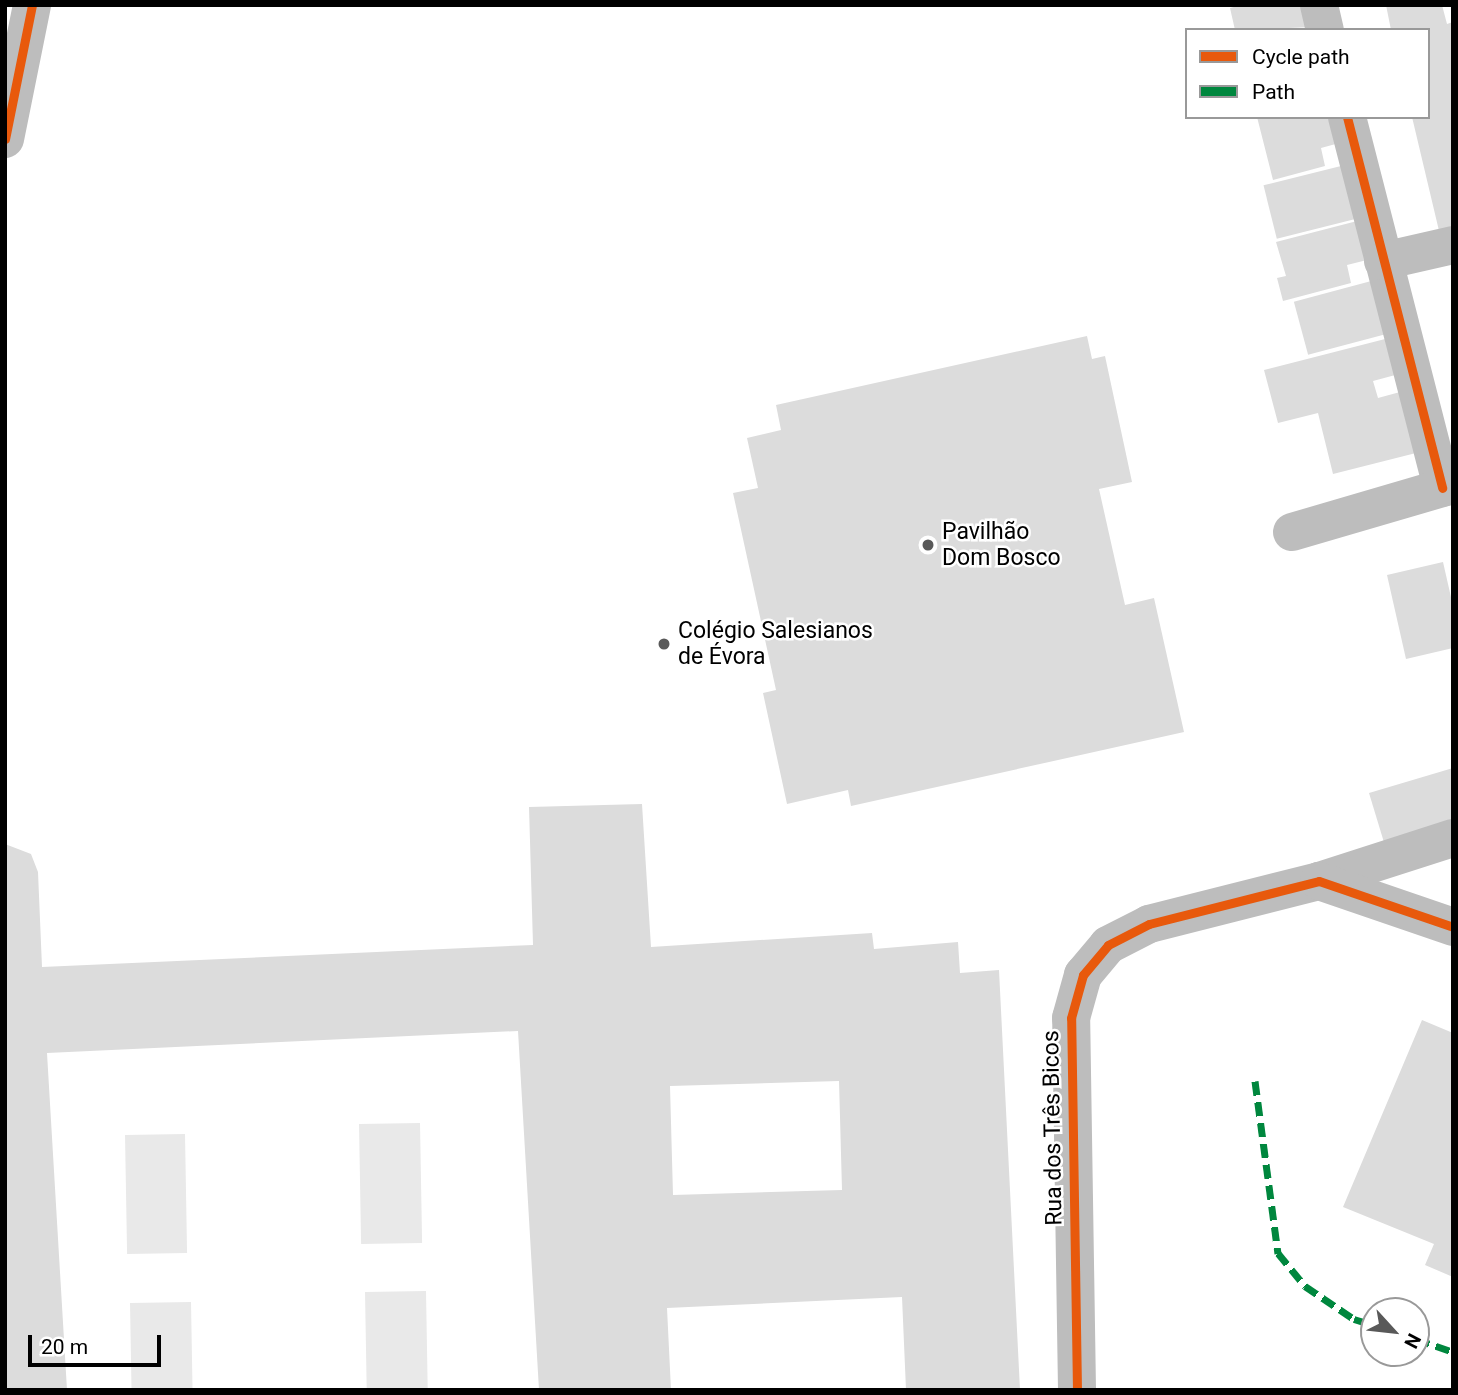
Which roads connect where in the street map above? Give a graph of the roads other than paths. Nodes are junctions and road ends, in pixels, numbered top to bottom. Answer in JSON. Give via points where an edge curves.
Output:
{"nodes":[{"id":1,"x":32,"y":5,"type":"edge"},
{"id":2,"x":1319,"y":5,"type":"edge"},
{"id":3,"x":1325,"y":28,"type":"edge"},
{"id":4,"x":1348,"y":119,"type":"edge"},
{"id":5,"x":7,"y":120,"type":"edge"},
{"id":6,"x":1453,"y":245,"type":"edge"},
{"id":7,"x":1383,"y":261,"type":"junction"},
{"id":8,"x":1447,"y":487,"type":"edge"},
{"id":9,"x":1292,"y":532,"type":"dead end"},
{"id":10,"x":1453,"y":838,"type":"edge"},
{"id":11,"x":1319,"y":881,"type":"junction"},
{"id":12,"x":1453,"y":927,"type":"edge"},
{"id":13,"x":1077,"y":1390,"type":"edge"}],
"edges":[{"from":1,"to":5,"type":"street"},
{"from":2,"to":3,"type":"street"},
{"from":4,"to":7,"type":"street"},
{"from":6,"to":7,"type":"street"},
{"from":7,"to":8,"type":"street"},
{"from":8,"to":9,"type":"street"},
{"from":10,"to":11,"type":"street","name":"Rua dos Três Bicos"},
{"from":11,"to":12,"type":"street"},
{"from":11,"to":13,"type":"street","name":"Rua dos Três Bicos","via":[[1149,924],[1108,946],[1083,975],[1071,1018]]}]}
